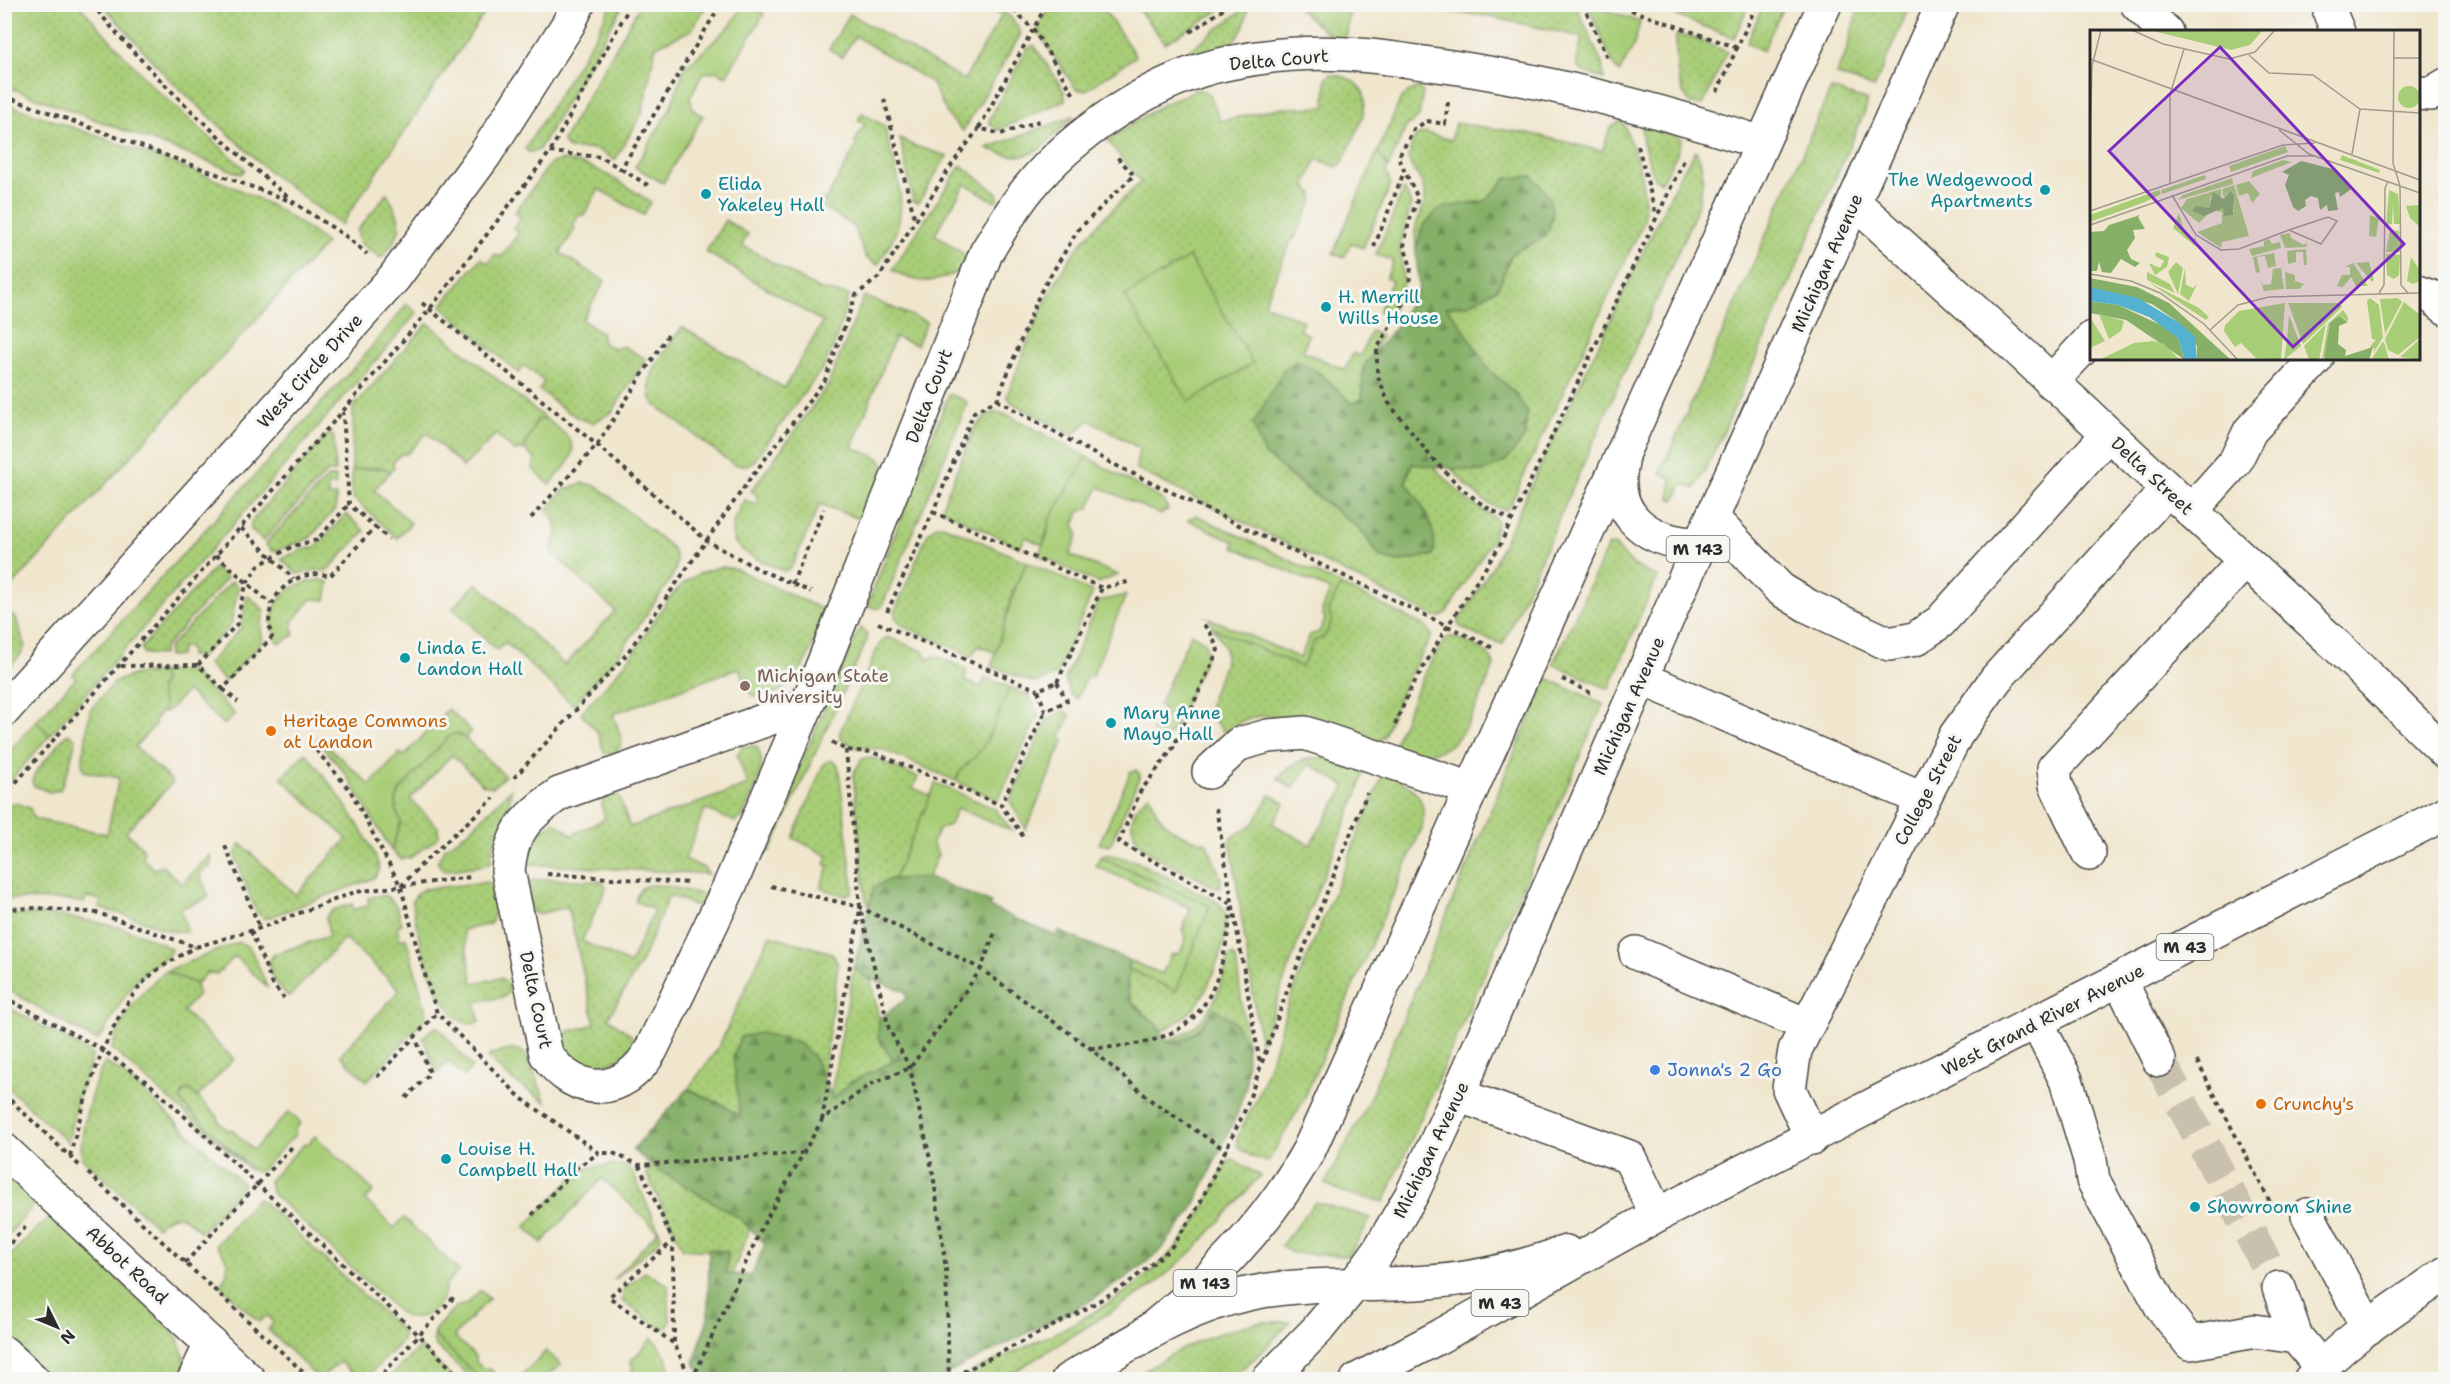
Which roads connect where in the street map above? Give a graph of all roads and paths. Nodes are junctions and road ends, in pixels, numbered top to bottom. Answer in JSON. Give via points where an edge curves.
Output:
{"nodes":[{"id":1,"x":92,"y":4,"type":"edge"},
{"id":2,"x":578,"y":4,"type":"edge"},
{"id":3,"x":632,"y":4,"type":"edge"},
{"id":4,"x":721,"y":4,"type":"edge"},
{"id":5,"x":1001,"y":4,"type":"edge"},
{"id":6,"x":1007,"y":4,"type":"edge"},
{"id":7,"x":1047,"y":4,"type":"edge"},
{"id":8,"x":1231,"y":4,"type":"edge"},
{"id":9,"x":1614,"y":4,"type":"edge"},
{"id":10,"x":1825,"y":4,"type":"edge"},
{"id":11,"x":1943,"y":4,"type":"edge"},
{"id":12,"x":2138,"y":4,"type":"edge"},
{"id":13,"x":2333,"y":4,"type":"edge"},
{"id":14,"x":1015,"y":12,"type":"junction"},
{"id":15,"x":1034,"y":30,"type":"junction"},
{"id":16,"x":2164,"y":30,"type":"edge"},
{"id":17,"x":2337,"y":30,"type":"edge"},
{"id":18,"x":1183,"y":37,"type":"dead end"},
{"id":19,"x":1738,"y":48,"type":"dead end"},
{"id":20,"x":1452,"y":67,"type":"junction"},
{"id":21,"x":2445,"y":85,"type":"edge"},
{"id":22,"x":2420,"y":93,"type":"edge"},
{"id":23,"x":4,"y":96,"type":"edge"},
{"id":24,"x":884,"y":99,"type":"dead end"},
{"id":25,"x":1043,"y":119,"type":"dead end"},
{"id":26,"x":980,"y":128,"type":"junction"},
{"id":27,"x":1091,"y":128,"type":"junction"},
{"id":28,"x":1762,"y":143,"type":"junction"},
{"id":29,"x":550,"y":152,"type":"junction"},
{"id":30,"x":621,"y":169,"type":"junction"},
{"id":31,"x":1405,"y":171,"type":"junction"},
{"id":32,"x":651,"y":187,"type":"dead end"},
{"id":33,"x":293,"y":202,"type":"junction"},
{"id":34,"x":1854,"y":203,"type":"junction"},
{"id":35,"x":915,"y":220,"type":"junction"},
{"id":36,"x":1374,"y":247,"type":"dead end"},
{"id":37,"x":394,"y":278,"type":"junction"},
{"id":38,"x":2420,"y":293,"type":"edge"},
{"id":39,"x":2445,"y":308,"type":"edge"},
{"id":40,"x":429,"y":310,"type":"junction"},
{"id":41,"x":668,"y":335,"type":"dead end"},
{"id":42,"x":2090,"y":339,"type":"edge"},
{"id":43,"x":2315,"y":360,"type":"edge"},
{"id":44,"x":2051,"y":382,"type":"junction"},
{"id":45,"x":997,"y":400,"type":"junction"},
{"id":46,"x":343,"y":411,"type":"junction"},
{"id":47,"x":2108,"y":434,"type":"junction"},
{"id":48,"x":597,"y":445,"type":"junction"},
{"id":49,"x":1625,"y":453,"type":"junction"},
{"id":50,"x":2167,"y":490,"type":"junction"},
{"id":51,"x":349,"y":504,"type":"junction"},
{"id":52,"x":824,"y":509,"type":"dead end"},
{"id":53,"x":2191,"y":511,"type":"junction"},
{"id":54,"x":933,"y":512,"type":"junction"},
{"id":55,"x":531,"y":518,"type":"dead end"},
{"id":56,"x":1511,"y":520,"type":"dead end"},
{"id":57,"x":375,"y":527,"type":"junction"},
{"id":58,"x":241,"y":528,"type":"junction"},
{"id":59,"x":1706,"y":531,"type":"junction"},
{"id":60,"x":389,"y":539,"type":"dead end"},
{"id":61,"x":707,"y":541,"type":"junction"},
{"id":62,"x":216,"y":555,"type":"junction"},
{"id":63,"x":271,"y":557,"type":"junction"},
{"id":64,"x":2245,"y":561,"type":"junction"},
{"id":65,"x":294,"y":579,"type":"junction"},
{"id":66,"x":1132,"y":581,"type":"dead end"},
{"id":67,"x":247,"y":583,"type":"junction"},
{"id":68,"x":792,"y":584,"type":"junction"},
{"id":69,"x":1102,"y":588,"type":"junction"},
{"id":70,"x":4,"y":603,"type":"edge"},
{"id":71,"x":271,"y":604,"type":"junction"},
{"id":72,"x":847,"y":608,"type":"junction"},
{"id":73,"x":4,"y":609,"type":"edge"},
{"id":74,"x":1201,"y":621,"type":"dead end"},
{"id":75,"x":882,"y":625,"type":"junction"},
{"id":76,"x":877,"y":635,"type":"dead end"},
{"id":77,"x":1528,"y":663,"type":"junction"},
{"id":78,"x":198,"y":665,"type":"junction"},
{"id":79,"x":119,"y":666,"type":"junction"},
{"id":80,"x":1641,"y":678,"type":"junction"},
{"id":81,"x":1057,"y":682,"type":"junction"},
{"id":82,"x":223,"y":689,"type":"junction"},
{"id":83,"x":1038,"y":690,"type":"junction"},
{"id":84,"x":238,"y":702,"type":"dead end"},
{"id":85,"x":807,"y":705,"type":"junction"},
{"id":86,"x":1627,"y":709,"type":"junction"},
{"id":87,"x":4,"y":710,"type":"edge"},
{"id":88,"x":1045,"y":711,"type":"junction"},
{"id":89,"x":828,"y":740,"type":"dead end"},
{"id":90,"x":316,"y":750,"type":"dead end"},
{"id":91,"x":846,"y":750,"type":"junction"},
{"id":92,"x":2445,"y":753,"type":"edge"},
{"id":93,"x":1209,"y":772,"type":"joint"},
{"id":94,"x":510,"y":782,"type":"dead end"},
{"id":95,"x":1472,"y":789,"type":"junction"},
{"id":96,"x":4,"y":796,"type":"edge"},
{"id":97,"x":494,"y":798,"type":"dead end"},
{"id":98,"x":1922,"y":799,"type":"junction"},
{"id":99,"x":1001,"y":805,"type":"junction"},
{"id":100,"x":2445,"y":813,"type":"edge"},
{"id":101,"x":1023,"y":836,"type":"dead end"},
{"id":102,"x":225,"y":846,"type":"dead end"},
{"id":103,"x":2089,"y":854,"type":"dead end"},
{"id":104,"x":508,"y":872,"type":"junction"},
{"id":105,"x":772,"y":875,"type":"dead end"},
{"id":106,"x":730,"y":885,"type":"junction"},
{"id":107,"x":401,"y":887,"type":"junction"},
{"id":108,"x":1232,"y":904,"type":"junction"},
{"id":109,"x":860,"y":907,"type":"junction"},
{"id":110,"x":4,"y":909,"type":"edge"},
{"id":111,"x":260,"y":928,"type":"junction"},
{"id":112,"x":251,"y":931,"type":"junction"},
{"id":113,"x":995,"y":932,"type":"dead end"},
{"id":114,"x":196,"y":947,"type":"junction"},
{"id":115,"x":1636,"y":953,"type":"dead end"},
{"id":116,"x":981,"y":969,"type":"junction"},
{"id":117,"x":2120,"y":980,"type":"junction"},
{"id":118,"x":4,"y":997,"type":"edge"},
{"id":119,"x":284,"y":998,"type":"dead end"},
{"id":120,"x":437,"y":1013,"type":"dead end"},
{"id":121,"x":2037,"y":1023,"type":"junction"},
{"id":122,"x":1807,"y":1025,"type":"junction"},
{"id":123,"x":415,"y":1037,"type":"junction"},
{"id":124,"x":1090,"y":1048,"type":"junction"},
{"id":125,"x":103,"y":1050,"type":"junction"},
{"id":126,"x":2193,"y":1053,"type":"dead end"},
{"id":127,"x":2159,"y":1060,"type":"tunnel mouth"},
{"id":128,"x":1260,"y":1067,"type":"dead end"},
{"id":129,"x":910,"y":1068,"type":"junction"},
{"id":130,"x":377,"y":1077,"type":"dead end"},
{"id":131,"x":4,"y":1094,"type":"edge"},
{"id":132,"x":1458,"y":1095,"type":"junction"},
{"id":133,"x":406,"y":1098,"type":"dead end"},
{"id":134,"x":822,"y":1120,"type":"junction"},
{"id":135,"x":1812,"y":1138,"type":"junction"},
{"id":136,"x":292,"y":1147,"type":"dead end"},
{"id":137,"x":4,"y":1150,"type":"edge"},
{"id":138,"x":1227,"y":1151,"type":"dead end"},
{"id":139,"x":599,"y":1153,"type":"dead end"},
{"id":140,"x":70,"y":1156,"type":"junction"},
{"id":141,"x":639,"y":1165,"type":"dead end"},
{"id":142,"x":256,"y":1185,"type":"junction"},
{"id":143,"x":532,"y":1215,"type":"dead end"},
{"id":144,"x":2308,"y":1215,"type":"joint"},
{"id":145,"x":1649,"y":1219,"type":"junction"},
{"id":146,"x":673,"y":1241,"type":"junction"},
{"id":147,"x":185,"y":1263,"type":"junction"},
{"id":148,"x":2445,"y":1273,"type":"edge"},
{"id":149,"x":1354,"y":1285,"type":"junction"},
{"id":150,"x":2279,"y":1288,"type":"tunnel mouth"},
{"id":151,"x":456,"y":1295,"type":"dead end"},
{"id":152,"x":2368,"y":1328,"type":"junction"},
{"id":153,"x":419,"y":1335,"type":"junction"},
{"id":154,"x":2296,"y":1337,"type":"junction"},
{"id":155,"x":1135,"y":1342,"type":"junction"},
{"id":156,"x":674,"y":1343,"type":"junction"},
{"id":157,"x":211,"y":1344,"type":"junction"},
{"id":158,"x":4,"y":1353,"type":"edge"},
{"id":159,"x":2315,"y":1373,"type":"edge"},
{"id":160,"x":948,"y":1378,"type":"edge"},
{"id":161,"x":33,"y":1380,"type":"edge"},
{"id":162,"x":194,"y":1380,"type":"edge"},
{"id":163,"x":249,"y":1380,"type":"edge"},
{"id":164,"x":312,"y":1380,"type":"edge"},
{"id":165,"x":377,"y":1380,"type":"edge"},
{"id":166,"x":462,"y":1380,"type":"edge"},
{"id":167,"x":691,"y":1380,"type":"edge"},
{"id":168,"x":1068,"y":1380,"type":"edge"},
{"id":169,"x":1268,"y":1380,"type":"edge"},
{"id":170,"x":1357,"y":1380,"type":"edge"}],
"edges":[{"from":1,"to":33,"type":"path","via":[[126,46],[221,141]]},
{"from":2,"to":37,"type":"main road","name":"West Circle Drive","via":[[484,156]]},
{"from":3,"to":29,"type":"path"},
{"from":4,"to":30,"type":"path"},
{"from":5,"to":14,"type":"path"},
{"from":6,"to":14,"type":"path"},
{"from":7,"to":15,"type":"path"},
{"from":8,"to":18,"type":"path"},
{"from":9,"to":19,"type":"path"},
{"from":10,"to":28,"type":"main road","number":"M 143"},
{"from":11,"to":34,"type":"main road","name":"Michigan Avenue","number":"M 143"},
{"from":12,"to":16,"type":"main road"},
{"from":13,"to":17,"type":"main road","via":[[2331,13]]},
{"from":14,"to":15,"type":"path"},
{"from":15,"to":26,"type":"path"},
{"from":15,"to":27,"type":"path"},
{"from":20,"to":27,"type":"main road","name":"Delta Court","via":[[1346,54],[1227,63],[1158,89]]},
{"from":20,"to":28,"type":"main road","name":"Delta Court","via":[[1626,101]]},
{"from":20,"to":31,"type":"path","via":[[1444,124],[1427,121],[1414,129],[1398,158]]},
{"from":21,"to":22,"type":"main road","via":[[2431,93]]},
{"from":23,"to":33,"type":"path"},
{"from":24,"to":35,"type":"path"},
{"from":25,"to":26,"type":"path","via":[[1001,134]]},
{"from":26,"to":35,"type":"path"},
{"from":27,"to":45,"type":"path","via":[[1134,175],[1078,230],[1040,293]]},
{"from":27,"to":72,"type":"main road","name":"Delta Court","via":[[1029,188],[986,253]]},
{"from":28,"to":49,"type":"main road","number":"M 143"},
{"from":29,"to":30,"type":"path","via":[[601,157]]},
{"from":29,"to":40,"type":"path"},
{"from":30,"to":32,"type":"path"},
{"from":31,"to":36,"type":"path"},
{"from":31,"to":56,"type":"path","via":[[1419,198],[1404,246],[1411,267],[1408,294],[1377,349],[1377,374],[1388,402],[1431,457],[1461,488]]},
{"from":33,"to":37,"type":"path","via":[[347,237]]},
{"from":34,"to":44,"type":"main road","name":"Delta Street"},
{"from":34,"to":59,"type":"main road","name":"Michigan Avenue","number":"M 143"},
{"from":35,"to":61,"type":"path","via":[[879,278],[856,295],[825,380]]},
{"from":37,"to":40,"type":"path"},
{"from":37,"to":87,"type":"main road","name":"West Circle Drive"},
{"from":38,"to":39,"type":"main road"},
{"from":40,"to":46,"type":"path"},
{"from":40,"to":48,"type":"path"},
{"from":41,"to":48,"type":"path"},
{"from":42,"to":44,"type":"main road"},
{"from":43,"to":53,"type":"main road","via":[[2250,431],[2235,462]]},
{"from":44,"to":47,"type":"main road","name":"Delta Street"},
{"from":45,"to":54,"type":"path","via":[[974,412]]},
{"from":45,"to":77,"type":"path","via":[[1111,463]]},
{"from":46,"to":51,"type":"path"},
{"from":46,"to":58,"type":"path"},
{"from":47,"to":50,"type":"main road","name":"Delta Street"},
{"from":47,"to":59,"type":"main road","via":[[1940,621],[1915,639],[1889,644],[1808,606],[1780,590]]},
{"from":48,"to":55,"type":"path"},
{"from":48,"to":61,"type":"path"},
{"from":49,"to":59,"type":"main road","via":[[1619,491],[1634,519],[1648,532],[1682,544]]},
{"from":49,"to":77,"type":"main road","number":"M 143"},
{"from":50,"to":53,"type":"main road","name":"Delta Street"},
{"from":50,"to":98,"type":"main road","name":"College Street","via":[[1996,679],[1956,735]]},
{"from":51,"to":57,"type":"path"},
{"from":51,"to":63,"type":"path","via":[[317,540]]},
{"from":52,"to":68,"type":"path"},
{"from":53,"to":64,"type":"main road","name":"Delta Street"},
{"from":54,"to":69,"type":"path"},
{"from":54,"to":75,"type":"path"},
{"from":57,"to":60,"type":"path"},
{"from":57,"to":65,"type":"path","via":[[330,576],[320,573]]},
{"from":58,"to":62,"type":"path"},
{"from":58,"to":63,"type":"path"},
{"from":59,"to":80,"type":"main road","name":"Michigan Avenue","number":"M 143"},
{"from":61,"to":68,"type":"path"},
{"from":61,"to":94,"type":"path","via":[[625,656]]},
{"from":62,"to":67,"type":"path"},
{"from":62,"to":79,"type":"path"},
{"from":63,"to":65,"type":"path"},
{"from":63,"to":67,"type":"path","via":[[259,565]]},
{"from":64,"to":92,"type":"main road","name":"Delta Street"},
{"from":64,"to":103,"type":"main road","via":[[2054,768],[2056,785]]},
{"from":65,"to":71,"type":"path"},
{"from":66,"to":69,"type":"path"},
{"from":67,"to":71,"type":"path"},
{"from":67,"to":78,"type":"path","via":[[238,623]]},
{"from":68,"to":72,"type":"path"},
{"from":69,"to":81,"type":"path"},
{"from":70,"to":73,"type":"path","via":[[9,604]]},
{"from":71,"to":82,"type":"path","via":[[268,627],[272,637]]},
{"from":72,"to":75,"type":"path"},
{"from":72,"to":85,"type":"main road","name":"Delta Court"},
{"from":74,"to":108,"type":"path","via":[[1218,650],[1173,748],[1140,792],[1119,842]]},
{"from":75,"to":76,"type":"path"},
{"from":75,"to":83,"type":"path"},
{"from":77,"to":86,"type":"path"},
{"from":77,"to":95,"type":"main road","number":"M 143"},
{"from":78,"to":79,"type":"path"},
{"from":78,"to":82,"type":"path"},
{"from":79,"to":96,"type":"path"},
{"from":80,"to":86,"type":"main road","name":"Michigan Avenue","number":"M 143"},
{"from":80,"to":98,"type":"main road"},
{"from":81,"to":83,"type":"path"},
{"from":81,"to":88,"type":"path","via":[[1067,701]]},
{"from":82,"to":84,"type":"path"},
{"from":83,"to":88,"type":"path"},
{"from":85,"to":104,"type":"main road","name":"Delta Court","via":[[559,794],[534,812],[518,832],[509,853]]},
{"from":85,"to":106,"type":"main road","name":"Delta Court"},
{"from":86,"to":132,"type":"main road","name":"Michigan Avenue","number":"M 143"},
{"from":88,"to":99,"type":"path"},
{"from":89,"to":91,"type":"path"},
{"from":90,"to":107,"type":"path","via":[[350,790]]},
{"from":91,"to":99,"type":"path","via":[[872,752]]},
{"from":91,"to":109,"type":"path"},
{"from":93,"to":95,"type":"main road","via":[[1239,744],[1268,736],[1305,733]]},
{"from":93,"to":108,"type":"path"},
{"from":95,"to":155,"type":"main road","number":"M 143","via":[[1291,1183],[1224,1264]]},
{"from":97,"to":107,"type":"path"},
{"from":98,"to":122,"type":"main road","name":"College Street"},
{"from":99,"to":101,"type":"path"},
{"from":100,"to":117,"type":"main road","name":"West Grand River Avenue","number":"M 43"},
{"from":102,"to":111,"type":"path"},
{"from":104,"to":106,"type":"path"},
{"from":104,"to":106,"type":"main road","name":"Delta Court","via":[[546,1054],[566,1077],[595,1086],[624,1080],[644,1062]]},
{"from":104,"to":107,"type":"path"},
{"from":105,"to":109,"type":"path","via":[[768,885]]},
{"from":107,"to":111,"type":"path","via":[[355,892]]},
{"from":108,"to":124,"type":"path","via":[[1224,959],[1213,992],[1196,1018],[1161,1038],[1122,1047]]},
{"from":108,"to":128,"type":"path"},
{"from":109,"to":116,"type":"path"},
{"from":109,"to":129,"type":"path","via":[[889,1029]]},
{"from":109,"to":134,"type":"path"},
{"from":110,"to":114,"type":"path","via":[[98,913]]},
{"from":111,"to":112,"type":"path"},
{"from":112,"to":114,"type":"path"},
{"from":112,"to":119,"type":"path","via":[[273,985]]},
{"from":113,"to":116,"type":"path"},
{"from":114,"to":125,"type":"path","via":[[155,972],[132,995]]},
{"from":115,"to":122,"type":"main road"},
{"from":116,"to":124,"type":"path"},
{"from":116,"to":129,"type":"path"},
{"from":117,"to":121,"type":"main road","name":"West Grand River Avenue","number":"M 43"},
{"from":117,"to":127,"type":"main road"},
{"from":118,"to":125,"type":"path"},
{"from":120,"to":123,"type":"path"},
{"from":121,"to":135,"type":"main road","name":"West Grand River Avenue","number":"M 43"},
{"from":121,"to":154,"type":"main road","via":[[2066,1080],[2093,1180],[2161,1306],[2190,1343],[2255,1331]]},
{"from":122,"to":135,"type":"main road","name":"College Street","via":[[1795,1050],[1789,1089]]},
{"from":123,"to":130,"type":"path"},
{"from":123,"to":133,"type":"path","via":[[430,1073]]},
{"from":124,"to":138,"type":"path","via":[[1153,1102]]},
{"from":125,"to":140,"type":"path"},
{"from":125,"to":142,"type":"path","via":[[152,1086]]},
{"from":126,"to":144,"type":"path","via":[[2283,1228]]},
{"from":129,"to":134,"type":"path","via":[[871,1084]]},
{"from":129,"to":160,"type":"path","via":[[933,1173],[946,1269]]},
{"from":131,"to":140,"type":"path"},
{"from":132,"to":145,"type":"main road","via":[[1629,1157]]},
{"from":132,"to":149,"type":"main road","name":"Michigan Avenue","number":"M 143","via":[[1402,1213]]},
{"from":134,"to":167,"type":"path","via":[[763,1225]]},
{"from":135,"to":145,"type":"main road","name":"West Grand River Avenue","number":"M 43"},
{"from":136,"to":142,"type":"path"},
{"from":137,"to":157,"type":"main road","name":"Abbot Road"},
{"from":139,"to":143,"type":"path","via":[[576,1168]]},
{"from":140,"to":147,"type":"path"},
{"from":141,"to":146,"type":"path"},
{"from":142,"to":147,"type":"path"},
{"from":142,"to":153,"type":"path"},
{"from":144,"to":152,"type":"main road"},
{"from":145,"to":149,"type":"main road","name":"West Grand River Avenue","number":"M 43","via":[[1555,1255],[1477,1275],[1430,1282]]},
{"from":145,"to":170,"type":"main road","name":"West Grand River Avenue","number":"M 43"},
{"from":146,"to":156,"type":"path"},
{"from":146,"to":156,"type":"path","via":[[609,1297]]},
{"from":147,"to":164,"type":"path"},
{"from":148,"to":152,"type":"main road"},
{"from":149,"to":155,"type":"main road","name":"West Grand River Avenue","number":"M 43","via":[[1288,1287],[1233,1297],[1191,1311]]},
{"from":149,"to":169,"type":"main road","name":"Michigan Avenue","number":"M 143"},
{"from":150,"to":154,"type":"main road"},
{"from":151,"to":153,"type":"path"},
{"from":152,"to":159,"type":"main road"},
{"from":153,"to":165,"type":"path"},
{"from":153,"to":166,"type":"path"},
{"from":154,"to":159,"type":"main road"},
{"from":155,"to":168,"type":"main road","name":"West Grand River Avenue","number":"M 43"},
{"from":156,"to":167,"type":"path"},
{"from":157,"to":162,"type":"main road"},
{"from":157,"to":163,"type":"main road","name":"Abbot Road"},
{"from":158,"to":161,"type":"main road"}]}
